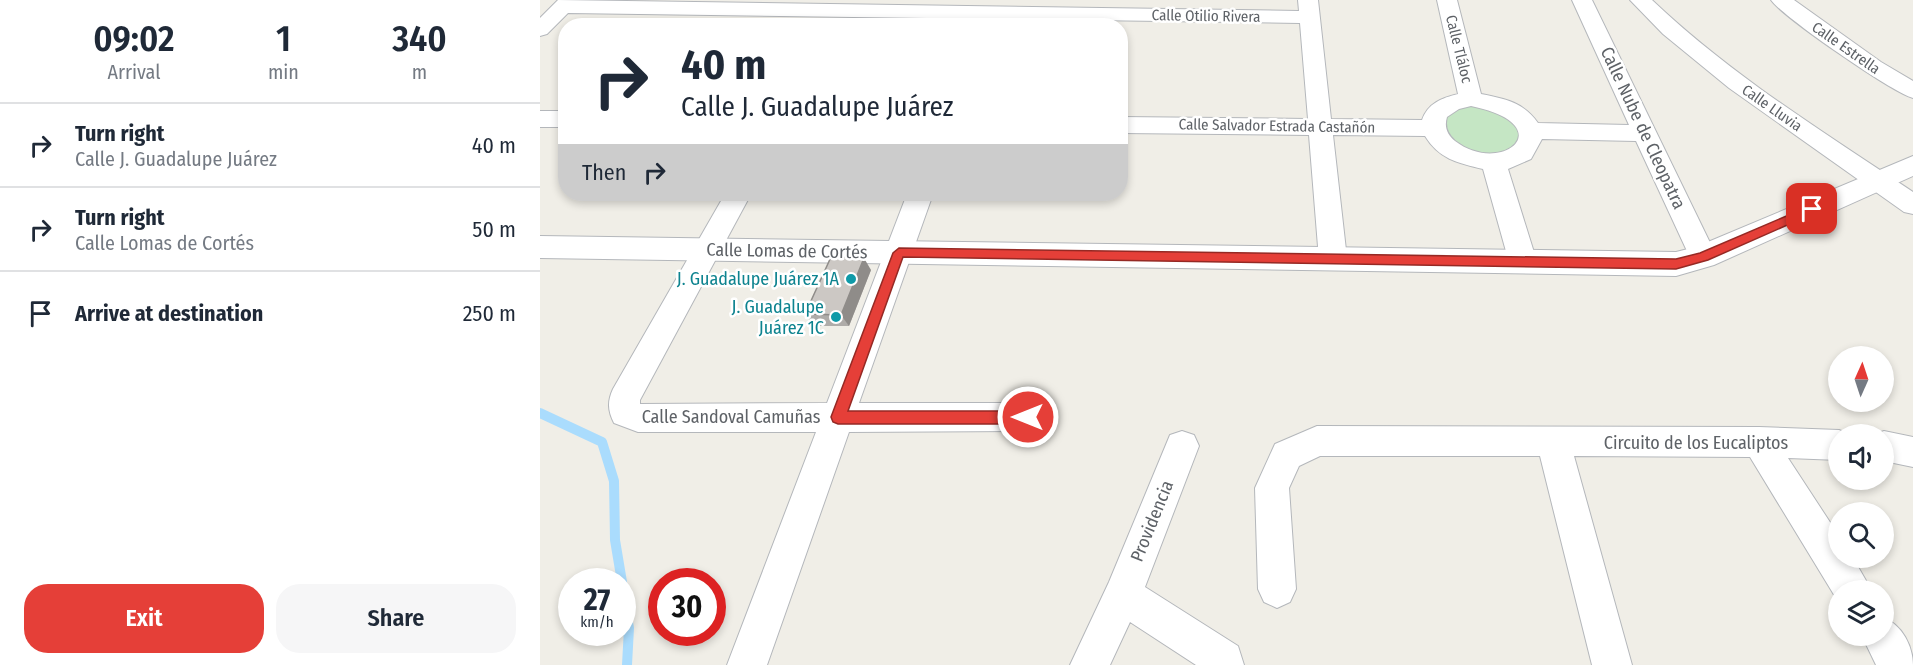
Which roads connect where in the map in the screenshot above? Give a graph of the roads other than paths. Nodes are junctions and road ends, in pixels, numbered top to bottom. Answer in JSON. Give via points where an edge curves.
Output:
{"nodes":[{"id":1,"x":1447,"y":0,"type":"edge"},
{"id":2,"x":1582,"y":0,"type":"edge"},
{"id":3,"x":1640,"y":0,"type":"edge"},
{"id":4,"x":1781,"y":0,"type":"edge"},
{"id":5,"x":567,"y":4,"type":"edge"},
{"id":6,"x":1309,"y":8,"type":"edge"},
{"id":7,"x":987,"y":13,"type":"edge"},
{"id":8,"x":540,"y":30,"type":"edge"},
{"id":9,"x":1913,"y":91,"type":"edge"},
{"id":10,"x":1471,"y":99,"type":"junction"},
{"id":11,"x":540,"y":119,"type":"edge"},
{"id":12,"x":558,"y":119,"type":"edge"},
{"id":13,"x":1128,"y":125,"type":"edge"},
{"id":14,"x":1320,"y":127,"type":"junction"},
{"id":15,"x":1434,"y":128,"type":"junction"},
{"id":16,"x":1531,"y":131,"type":"junction"},
{"id":17,"x":1646,"y":133,"type":"junction"},
{"id":18,"x":1493,"y":161,"type":"junction"},
{"id":19,"x":1913,"y":165,"type":"edge"},
{"id":20,"x":1878,"y":181,"type":"junction"},
{"id":21,"x":734,"y":201,"type":"edge"},
{"id":22,"x":918,"y":201,"type":"edge"},
{"id":23,"x":1913,"y":205,"type":"edge"},
{"id":24,"x":540,"y":247,"type":"edge"},
{"id":25,"x":707,"y":250,"type":"junction"},
{"id":26,"x":899,"y":253,"type":"junction"},
{"id":27,"x":1703,"y":257,"type":"junction"},
{"id":28,"x":1333,"y":259,"type":"junction"},
{"id":29,"x":1523,"y":262,"type":"junction"},
{"id":30,"x":838,"y":417,"type":"junction"},
{"id":31,"x":1028,"y":417,"type":"dead end"},
{"id":32,"x":1553,"y":442,"type":"junction"},
{"id":33,"x":1759,"y":442,"type":"junction"},
{"id":34,"x":1828,"y":444,"type":"edge"},
{"id":35,"x":1182,"y":446,"type":"dead end"},
{"id":36,"x":1894,"y":448,"type":"edge"},
{"id":37,"x":1913,"y":452,"type":"edge"},
{"id":38,"x":1846,"y":580,"type":"edge"},
{"id":39,"x":1277,"y":589,"type":"dead end"},
{"id":40,"x":1122,"y":595,"type":"junction"},
{"id":41,"x":1887,"y":646,"type":"edge"},
{"id":42,"x":747,"y":665,"type":"edge"},
{"id":43,"x":1090,"y":665,"type":"edge"},
{"id":44,"x":1224,"y":665,"type":"edge"},
{"id":45,"x":1612,"y":665,"type":"edge"},
{"id":46,"x":1899,"y":665,"type":"edge"}],
"edges":[{"from":1,"to":10,"type":"street","name":"Calle Tláloc"},
{"from":2,"to":17,"type":"street","name":"Calle Nube de Cleopatra"},
{"from":3,"to":20,"type":"street","name":"Calle Lluvia","via":[[1721,72]]},
{"from":4,"to":9,"type":"street","name":"Calle Estrella"},
{"from":5,"to":7,"type":"street","name":"Calle Otilio Rivera"},
{"from":5,"to":8,"type":"street"},
{"from":6,"to":7,"type":"street","name":"Calle Otilio Rivera"},
{"from":6,"to":14,"type":"street"},
{"from":10,"to":15,"type":"street","via":[[1445,106],[1436,114]]},
{"from":10,"to":16,"type":"street","via":[[1494,102],[1516,112]]},
{"from":11,"to":12,"type":"street"},
{"from":13,"to":14,"type":"street","name":"Calle Salvador Estrada Castañón"},
{"from":14,"to":15,"type":"street","name":"Calle Salvador Estrada Castañón"},
{"from":14,"to":28,"type":"street"},
{"from":15,"to":18,"type":"street","via":[[1442,143],[1454,152]]},
{"from":16,"to":17,"type":"street"},
{"from":16,"to":18,"type":"street","via":[[1532,141],[1527,150],[1516,157]]},
{"from":17,"to":27,"type":"street","name":"Calle Nube de Cleopatra"},
{"from":18,"to":29,"type":"street"},
{"from":19,"to":20,"type":"street","name":"Calle Lomas de Cortés"},
{"from":20,"to":23,"type":"street","name":"Calle Lluvia"},
{"from":20,"to":27,"type":"street","name":"Calle Lomas de Cortés"},
{"from":21,"to":25,"type":"street"},
{"from":22,"to":26,"type":"street"},
{"from":24,"to":25,"type":"street","name":"Calle Lomas de Cortés"},
{"from":25,"to":26,"type":"street","name":"Calle Lomas de Cortés"},
{"from":25,"to":30,"type":"street","name":"Calle Sandoval Camuñas","via":[[624,399],[625,413],[638,418]]},
{"from":26,"to":28,"type":"street","name":"Calle Lomas de Cortés"},
{"from":26,"to":30,"type":"street"},
{"from":27,"to":29,"type":"street","name":"Calle Lomas de Cortés","via":[[1676,264]]},
{"from":28,"to":29,"type":"street","name":"Calle Lomas de Cortés"},
{"from":30,"to":31,"type":"street","name":"Calle Sandoval Camuñas"},
{"from":30,"to":42,"type":"street"},
{"from":32,"to":33,"type":"street","name":"Circuito de los Eucaliptos"},
{"from":32,"to":39,"type":"street","name":"Circuito de los Eucaliptos","via":[[1317,441],[1287,455],[1272,488]]},
{"from":32,"to":45,"type":"street"},
{"from":33,"to":34,"type":"street","name":"Circuito de los Eucaliptos"},
{"from":33,"to":38,"type":"street"},
{"from":35,"to":40,"type":"street","name":"Providencia"},
{"from":36,"to":37,"type":"street"},
{"from":40,"to":43,"type":"street","name":"Providencia"},
{"from":40,"to":44,"type":"street","via":[[1224,660]]},
{"from":41,"to":46,"type":"street"}]}
